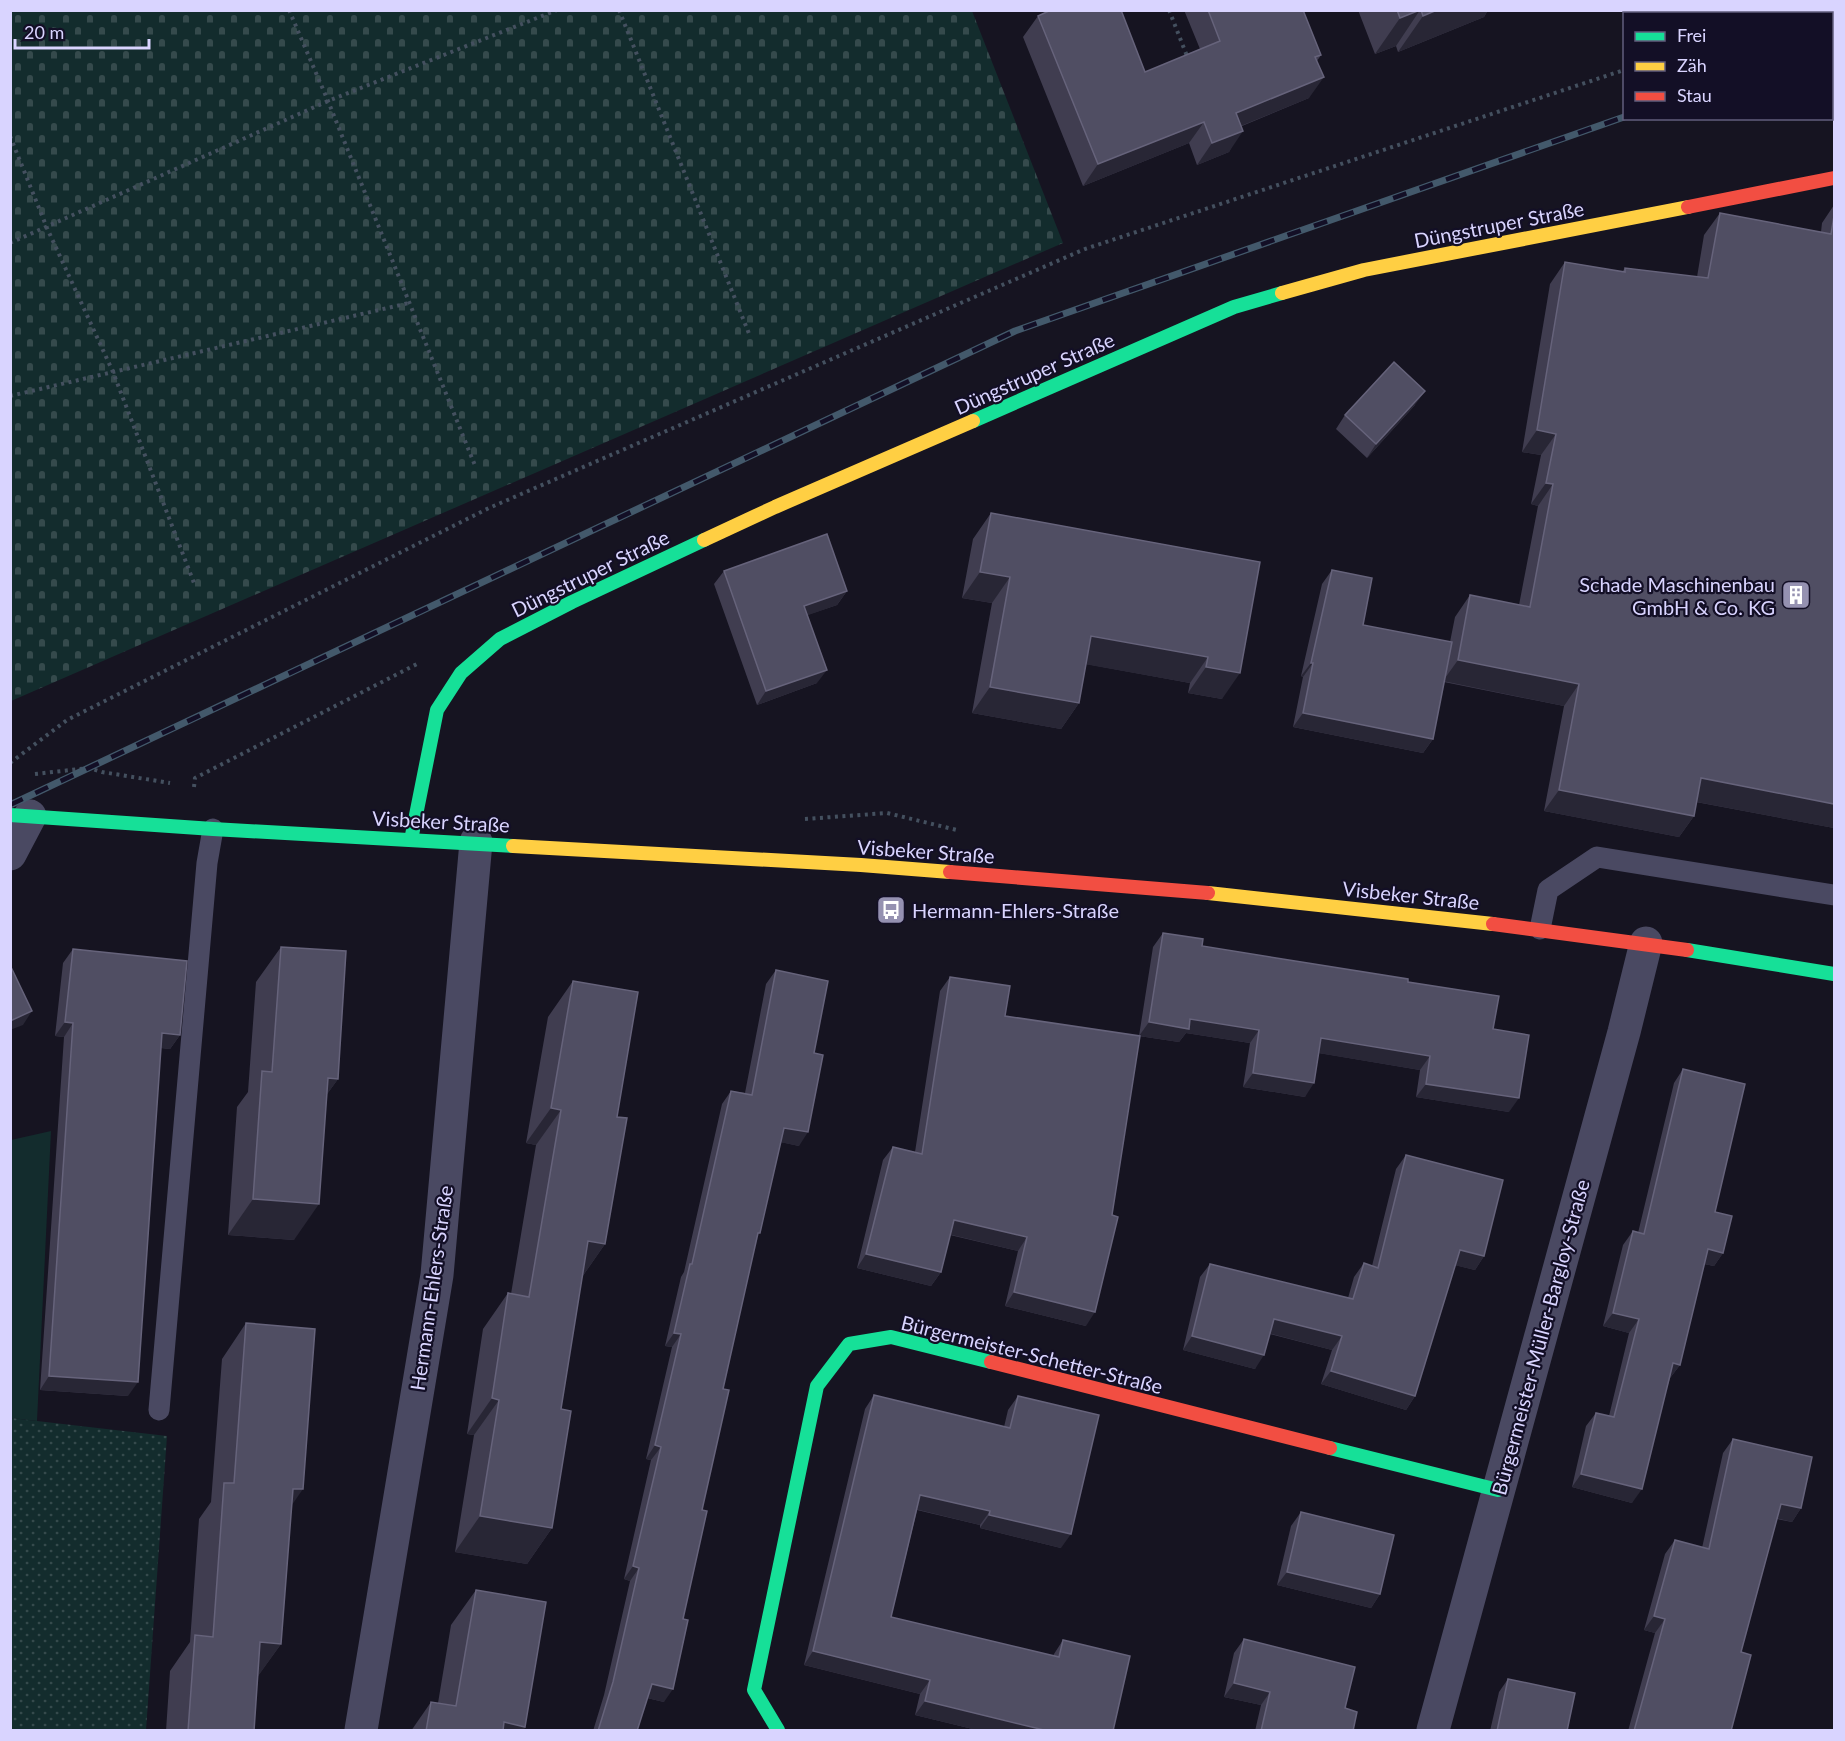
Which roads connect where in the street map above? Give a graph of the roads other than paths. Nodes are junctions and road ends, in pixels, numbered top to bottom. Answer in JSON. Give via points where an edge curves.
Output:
{"nodes":[{"id":1,"x":1834,"y":178,"type":"edge"},
{"id":2,"x":20,"y":815,"type":"edge"},
{"id":3,"x":213,"y":829,"type":"junction"},
{"id":4,"x":411,"y":840,"type":"junction"},
{"id":5,"x":476,"y":842,"type":"junction"},
{"id":6,"x":10,"y":854,"type":"edge"},
{"id":7,"x":1834,"y":895,"type":"edge"},
{"id":8,"x":1540,"y":929,"type":"junction"},
{"id":9,"x":1646,"y":943,"type":"junction"},
{"id":10,"x":1834,"y":974,"type":"edge"},
{"id":11,"x":159,"y":1410,"type":"dead end"},
{"id":12,"x":1498,"y":1490,"type":"junction"},
{"id":13,"x":361,"y":1731,"type":"edge"},
{"id":14,"x":778,"y":1731,"type":"edge"},
{"id":15,"x":1433,"y":1731,"type":"edge"}],
"edges":[{"from":1,"to":4,"type":"street","name":"Düngstruper Straße","via":[[1364,270],[1234,307],[775,507],[500,639],[461,673],[437,710]]},
{"from":2,"to":3,"type":"street","name":"Visbeker Straße"},
{"from":2,"to":6,"type":"street"},
{"from":3,"to":4,"type":"street","name":"Visbeker Straße"},
{"from":3,"to":11,"type":"lane"},
{"from":4,"to":5,"type":"street","name":"Visbeker Straße"},
{"from":5,"to":8,"type":"street","name":"Visbeker Straße","via":[[1249,896]]},
{"from":5,"to":13,"type":"street","name":"Hermann-Ehlers-Straße","via":[[437,1275]]},
{"from":7,"to":8,"type":"lane","via":[[1597,857],[1548,890]]},
{"from":8,"to":9,"type":"street","name":"Visbeker Straße"},
{"from":9,"to":10,"type":"street","name":"Visbeker Straße"},
{"from":9,"to":12,"type":"street","name":"Bürgermeister-Müller-Bargloy-Straße"},
{"from":12,"to":14,"type":"street","name":"Bürgermeister-Schetter-Straße","via":[[891,1337],[849,1344],[818,1386],[753,1690]]},
{"from":12,"to":15,"type":"street","name":"Bürgermeister-Müller-Bargloy-Straße"}]}
